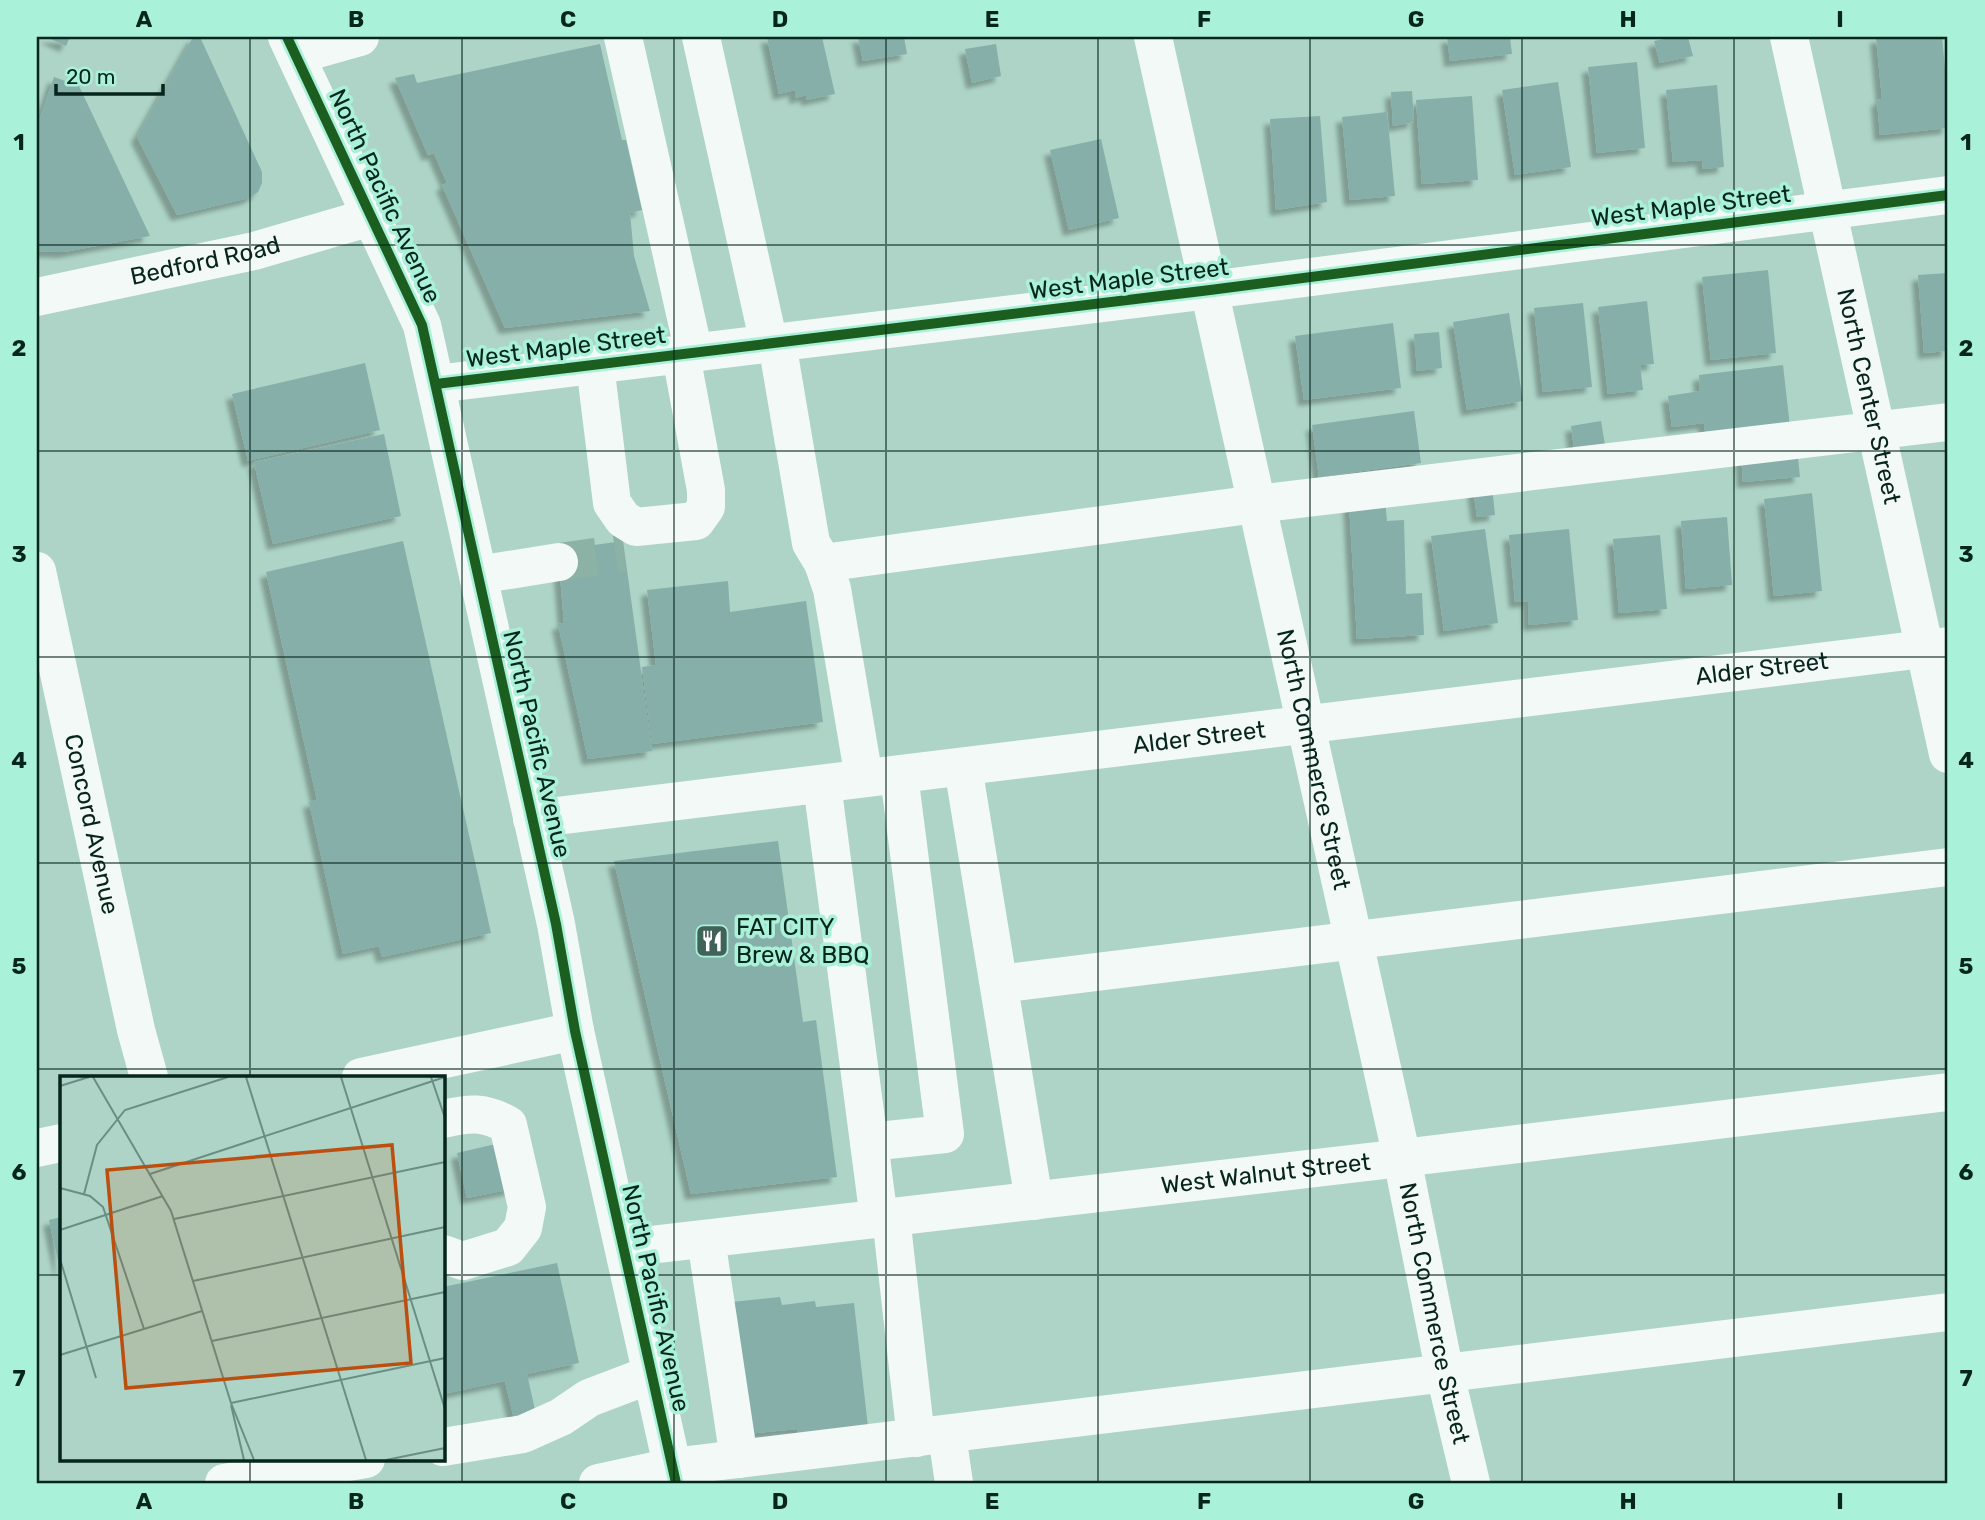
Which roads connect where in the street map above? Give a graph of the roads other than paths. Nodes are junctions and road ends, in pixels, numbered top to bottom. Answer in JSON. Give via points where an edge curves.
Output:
{"nodes":[{"id":1,"x":360,"y":37,"type":"edge"},
{"id":2,"x":623,"y":37,"type":"edge"},
{"id":3,"x":701,"y":37,"type":"edge"},
{"id":4,"x":1153,"y":37,"type":"edge"},
{"id":5,"x":1789,"y":37,"type":"edge"},
{"id":6,"x":292,"y":46,"type":"edge"},
{"id":7,"x":1948,"y":195,"type":"edge"},
{"id":8,"x":1826,"y":209,"type":"junction"},
{"id":9,"x":371,"y":217,"type":"junction"},
{"id":10,"x":1210,"y":290,"type":"junction"},
{"id":11,"x":37,"y":298,"type":"edge"},
{"id":12,"x":773,"y":343,"type":"junction"},
{"id":13,"x":688,"y":354,"type":"junction"},
{"id":14,"x":594,"y":365,"type":"junction"},
{"id":15,"x":436,"y":384,"type":"junction"},
{"id":16,"x":1948,"y":422,"type":"edge"},
{"id":17,"x":1877,"y":430,"type":"junction"},
{"id":18,"x":1256,"y":504,"type":"junction"},
{"id":19,"x":559,"y":562,"type":"tunnel mouth"},
{"id":20,"x":823,"y":563,"type":"junction"},
{"id":21,"x":37,"y":571,"type":"edge"},
{"id":22,"x":478,"y":575,"type":"junction"},
{"id":23,"x":1936,"y":647,"type":"edge"},
{"id":24,"x":1305,"y":725,"type":"junction"},
{"id":25,"x":1948,"y":754,"type":"edge"},
{"id":26,"x":963,"y":766,"type":"junction"},
{"id":27,"x":881,"y":776,"type":"junction"},
{"id":28,"x":822,"y":784,"type":"junction"},
{"id":29,"x":532,"y":819,"type":"junction"},
{"id":30,"x":1948,"y":867,"type":"edge"},
{"id":31,"x":1354,"y":942,"type":"junction"},
{"id":32,"x":999,"y":984,"type":"junction"},
{"id":33,"x":575,"y":1031,"type":"junction"},
{"id":34,"x":149,"y":1076,"type":"edge"},
{"id":35,"x":374,"y":1076,"type":"edge"},
{"id":36,"x":1948,"y":1092,"type":"edge"},
{"id":37,"x":444,"y":1119,"type":"edge"},
{"id":38,"x":869,"y":1142,"type":"junction"},
{"id":39,"x":60,"y":1143,"type":"edge"},
{"id":40,"x":37,"y":1148,"type":"edge"},
{"id":41,"x":1402,"y":1158,"type":"junction"},
{"id":42,"x":1034,"y":1200,"type":"junction"},
{"id":43,"x":885,"y":1218,"type":"junction"},
{"id":44,"x":706,"y":1239,"type":"junction"},
{"id":45,"x":624,"y":1248,"type":"junction"},
{"id":46,"x":444,"y":1254,"type":"edge"},
{"id":47,"x":1948,"y":1312,"type":"edge"},
{"id":48,"x":652,"y":1374,"type":"junction"},
{"id":49,"x":1445,"y":1374,"type":"junction"},
{"id":50,"x":932,"y":1436,"type":"junction"},
{"id":51,"x":444,"y":1447,"type":"edge"},
{"id":52,"x":739,"y":1459,"type":"junction"},
{"id":53,"x":360,"y":1460,"type":"edge"},
{"id":54,"x":674,"y":1475,"type":"edge"},
{"id":55,"x":224,"y":1483,"type":"edge"},
{"id":56,"x":598,"y":1483,"type":"edge"},
{"id":57,"x":954,"y":1483,"type":"edge"},
{"id":58,"x":1471,"y":1483,"type":"edge"}],
"edges":[{"from":1,"to":6,"type":"street"},
{"from":2,"to":13,"type":"street"},
{"from":3,"to":12,"type":"street"},
{"from":4,"to":10,"type":"street","name":"North Commerce Street"},
{"from":5,"to":8,"type":"street","name":"North Center Street"},
{"from":6,"to":9,"type":"street","name":"North Pacific Avenue"},
{"from":7,"to":8,"type":"street","name":"West Maple Street"},
{"from":8,"to":10,"type":"street","name":"West Maple Street"},
{"from":8,"to":17,"type":"street","name":"North Center Street"},
{"from":9,"to":11,"type":"street","name":"Bedford Road","via":[[254,251]]},
{"from":9,"to":15,"type":"street","name":"North Pacific Avenue","via":[[422,326]]},
{"from":10,"to":12,"type":"street","name":"West Maple Street"},
{"from":10,"to":18,"type":"street","name":"North Commerce Street"},
{"from":12,"to":13,"type":"street","name":"West Maple Street"},
{"from":12,"to":20,"type":"street","via":[[811,543]]},
{"from":13,"to":14,"type":"street","name":"West Maple Street"},
{"from":13,"to":14,"type":"street","via":[[706,507],[696,521],[630,540],[624,519],[612,503]]},
{"from":14,"to":15,"type":"street","name":"West Maple Street"},
{"from":15,"to":22,"type":"street","name":"North Pacific Avenue"},
{"from":16,"to":17,"type":"street"},
{"from":17,"to":18,"type":"street"},
{"from":17,"to":23,"type":"street","name":"North Center Street"},
{"from":18,"to":20,"type":"street"},
{"from":18,"to":24,"type":"street","name":"North Commerce Street"},
{"from":19,"to":22,"type":"street"},
{"from":20,"to":27,"type":"street"},
{"from":21,"to":34,"type":"street","name":"Concord Avenue"},
{"from":22,"to":29,"type":"street","name":"North Pacific Avenue"},
{"from":23,"to":24,"type":"street","name":"Alder Street"},
{"from":23,"to":25,"type":"street","name":"North Center Street"},
{"from":24,"to":26,"type":"street","name":"Alder Street"},
{"from":24,"to":31,"type":"street","name":"North Commerce Street"},
{"from":26,"to":27,"type":"street","name":"Alder Street"},
{"from":26,"to":32,"type":"street"},
{"from":27,"to":28,"type":"street","name":"Alder Street"},
{"from":27,"to":38,"type":"street","via":[[945,1134]]},
{"from":28,"to":29,"type":"street","name":"Alder Street"},
{"from":28,"to":38,"type":"street"},
{"from":29,"to":33,"type":"street","name":"North Pacific Avenue"},
{"from":30,"to":31,"type":"street"},
{"from":31,"to":32,"type":"street"},
{"from":31,"to":41,"type":"street","name":"North Commerce Street"},
{"from":32,"to":42,"type":"street"},
{"from":33,"to":35,"type":"street"},
{"from":33,"to":45,"type":"street","name":"North Pacific Avenue"},
{"from":36,"to":41,"type":"street","name":"West Walnut Street"},
{"from":37,"to":46,"type":"street","via":[[474,1114],[492,1116],[508,1125],[527,1207],[523,1228],[508,1247],[463,1261]]},
{"from":38,"to":43,"type":"street"},
{"from":39,"to":40,"type":"street"},
{"from":41,"to":42,"type":"street","name":"West Walnut Street"},
{"from":41,"to":49,"type":"street","name":"North Commerce Street"},
{"from":42,"to":43,"type":"street","name":"West Walnut Street"},
{"from":43,"to":44,"type":"street","name":"West Walnut Street"},
{"from":43,"to":50,"type":"street"},
{"from":44,"to":45,"type":"street","name":"West Walnut Street"},
{"from":44,"to":52,"type":"street"},
{"from":45,"to":48,"type":"street","name":"North Pacific Avenue"},
{"from":47,"to":49,"type":"street"},
{"from":48,"to":51,"type":"street","via":[[589,1398],[523,1434]]},
{"from":48,"to":54,"type":"street","name":"North Pacific Avenue"},
{"from":49,"to":50,"type":"street"},
{"from":49,"to":58,"type":"street","name":"North Commerce Street"},
{"from":50,"to":52,"type":"street"},
{"from":50,"to":57,"type":"street"},
{"from":52,"to":54,"type":"street"},
{"from":53,"to":55,"type":"street"},
{"from":54,"to":56,"type":"street"}]}
